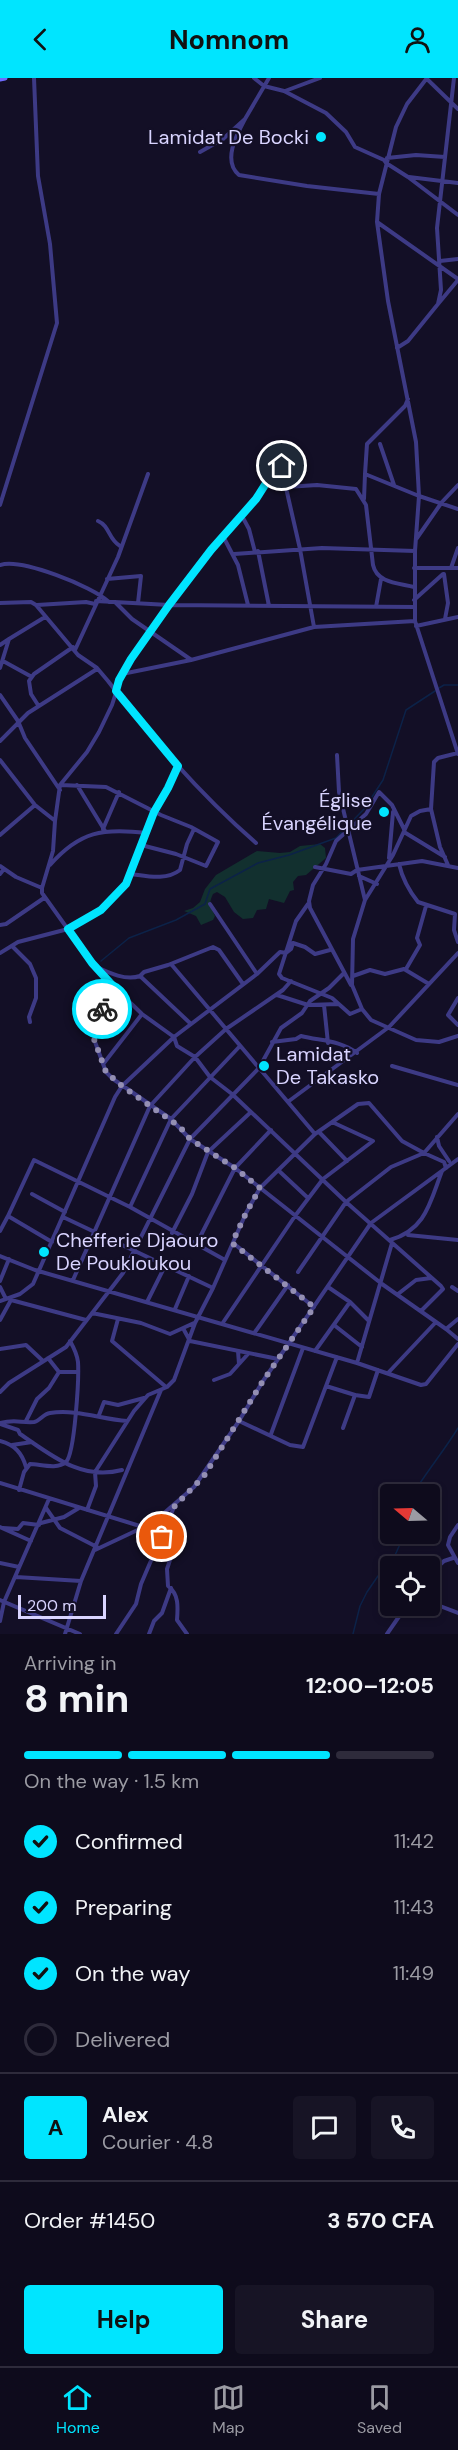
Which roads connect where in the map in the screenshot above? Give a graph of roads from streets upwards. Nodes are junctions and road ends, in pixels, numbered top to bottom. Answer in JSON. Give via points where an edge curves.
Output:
{"nodes":[{"id":1,"x":4,"y":78,"type":"edge"},
{"id":2,"x":34,"y":78,"type":"edge"},
{"id":3,"x":254,"y":78,"type":"edge"},
{"id":4,"x":269,"y":78,"type":"edge"},
{"id":5,"x":317,"y":78,"type":"edge"},
{"id":6,"x":427,"y":78,"type":"edge"},
{"id":7,"x":454,"y":78,"type":"edge"},
{"id":8,"x":0,"y":79,"type":"edge"},
{"id":9,"x":264,"y":86,"type":"junction"},
{"id":10,"x":284,"y":91,"type":"junction"},
{"id":11,"x":450,"y":103,"type":"junction"},
{"id":12,"x":458,"y":108,"type":"edge"},
{"id":13,"x":244,"y":119,"type":"junction"},
{"id":14,"x":200,"y":152,"type":"dead end"},
{"id":15,"x":445,"y":157,"type":"junction"},
{"id":16,"x":387,"y":158,"type":"junction"},
{"id":17,"x":386,"y":163,"type":"junction"},
{"id":18,"x":408,"y":177,"type":"junction"},
{"id":19,"x":443,"y":181,"type":"junction"},
{"id":20,"x":458,"y":183,"type":"edge"},
{"id":21,"x":379,"y":194,"type":"junction"},
{"id":22,"x":441,"y":202,"type":"junction"},
{"id":23,"x":458,"y":215,"type":"edge"},
{"id":24,"x":377,"y":222,"type":"junction"},
{"id":25,"x":458,"y":260,"type":"edge"},
{"id":26,"x":440,"y":261,"type":"junction"},
{"id":27,"x":441,"y":267,"type":"junction"},
{"id":28,"x":458,"y":280,"type":"edge"},
{"id":29,"x":438,"y":304,"type":"junction"},
{"id":30,"x":397,"y":348,"type":"junction"},
{"id":31,"x":408,"y":397,"type":"junction"},
{"id":32,"x":380,"y":444,"type":"dead end"},
{"id":33,"x":148,"y":474,"type":"dead end"},
{"id":34,"x":366,"y":474,"type":"junction"},
{"id":35,"x":458,"y":485,"type":"edge"},
{"id":36,"x":394,"y":486,"type":"junction"},
{"id":37,"x":286,"y":488,"type":"junction"},
{"id":38,"x":419,"y":496,"type":"junction"},
{"id":39,"x":364,"y":500,"type":"junction"},
{"id":40,"x":442,"y":502,"type":"junction"},
{"id":41,"x":0,"y":505,"type":"edge"},
{"id":42,"x":458,"y":509,"type":"edge"},
{"id":43,"x":242,"y":516,"type":"junction"},
{"id":44,"x":98,"y":521,"type":"dead end"},
{"id":45,"x":224,"y":538,"type":"junction"},
{"id":46,"x":417,"y":539,"type":"junction"},
{"id":47,"x":120,"y":546,"type":"junction"},
{"id":48,"x":458,"y":548,"type":"edge"},
{"id":49,"x":300,"y":549,"type":"junction"},
{"id":50,"x":372,"y":549,"type":"junction"},
{"id":51,"x":415,"y":551,"type":"junction"},
{"id":52,"x":256,"y":552,"type":"junction"},
{"id":53,"x":234,"y":554,"type":"junction"},
{"id":54,"x":0,"y":565,"type":"edge"},
{"id":55,"x":436,"y":567,"type":"junction"},
{"id":56,"x":414,"y":568,"type":"junction"},
{"id":57,"x":451,"y":568,"type":"junction"},
{"id":58,"x":458,"y":568,"type":"edge"},
{"id":59,"x":444,"y":574,"type":"junction"},
{"id":60,"x":107,"y":579,"type":"junction"},
{"id":61,"x":381,"y":579,"type":"junction"},
{"id":62,"x":414,"y":587,"type":"junction"},
{"id":63,"x":101,"y":594,"type":"junction"},
{"id":64,"x":414,"y":600,"type":"junction"},
{"id":65,"x":110,"y":602,"type":"junction"},
{"id":66,"x":115,"y":602,"type":"junction"},
{"id":67,"x":0,"y":603,"type":"edge"},
{"id":68,"x":96,"y":603,"type":"junction"},
{"id":69,"x":138,"y":603,"type":"junction"},
{"id":70,"x":36,"y":605,"type":"junction"},
{"id":71,"x":169,"y":605,"type":"junction"},
{"id":72,"x":248,"y":605,"type":"junction"},
{"id":73,"x":269,"y":606,"type":"junction"},
{"id":74,"x":310,"y":607,"type":"junction"},
{"id":75,"x":376,"y":607,"type":"junction"},
{"id":76,"x":415,"y":607,"type":"junction"},
{"id":77,"x":458,"y":616,"type":"edge"},
{"id":78,"x":45,"y":617,"type":"junction"},
{"id":79,"x":446,"y":619,"type":"junction"},
{"id":80,"x":416,"y":624,"type":"junction"},
{"id":81,"x":314,"y":627,"type":"junction"},
{"id":82,"x":150,"y":632,"type":"junction"},
{"id":83,"x":9,"y":639,"type":"junction"},
{"id":84,"x":0,"y":645,"type":"edge"},
{"id":85,"x":74,"y":649,"type":"junction"},
{"id":86,"x":191,"y":660,"type":"junction"},
{"id":87,"x":3,"y":661,"type":"junction"},
{"id":88,"x":0,"y":668,"type":"edge"},
{"id":89,"x":97,"y":668,"type":"junction"},
{"id":90,"x":122,"y":674,"type":"junction"},
{"id":91,"x":32,"y":677,"type":"junction"},
{"id":92,"x":116,"y":691,"type":"junction"},
{"id":93,"x":0,"y":695,"type":"edge"},
{"id":94,"x":38,"y":705,"type":"junction"},
{"id":95,"x":18,"y":721,"type":"junction"},
{"id":96,"x":0,"y":741,"type":"edge"},
{"id":97,"x":458,"y":754,"type":"edge"},
{"id":98,"x":337,"y":756,"type":"dead end"},
{"id":99,"x":0,"y":760,"type":"edge"},
{"id":100,"x":178,"y":766,"type":"junction"},
{"id":101,"x":77,"y":785,"type":"junction"},
{"id":102,"x":60,"y":788,"type":"junction"},
{"id":103,"x":119,"y":792,"type":"junction"},
{"id":104,"x":35,"y":805,"type":"junction"},
{"id":105,"x":392,"y":805,"type":"junction"},
{"id":106,"x":431,"y":809,"type":"junction"},
{"id":107,"x":154,"y":812,"type":"junction"},
{"id":108,"x":55,"y":821,"type":"junction"},
{"id":109,"x":194,"y":828,"type":"junction"},
{"id":110,"x":104,"y":830,"type":"junction"},
{"id":111,"x":348,"y":830,"type":"junction"},
{"id":112,"x":404,"y":830,"type":"junction"},
{"id":113,"x":146,"y":833,"type":"junction"},
{"id":114,"x":0,"y":835,"type":"edge"},
{"id":115,"x":256,"y":843,"type":"dead end"},
{"id":116,"x":141,"y":845,"type":"junction"},
{"id":117,"x":446,"y":857,"type":"junction"},
{"id":118,"x":183,"y":858,"type":"junction"},
{"id":119,"x":387,"y":864,"type":"junction"},
{"id":120,"x":399,"y":864,"type":"junction"},
{"id":121,"x":448,"y":865,"type":"junction"},
{"id":122,"x":315,"y":867,"type":"dead end"},
{"id":123,"x":2,"y":868,"type":"edge"},
{"id":124,"x":324,"y":868,"type":"junction"},
{"id":125,"x":458,"y":868,"type":"edge"},
{"id":126,"x":46,"y":870,"type":"junction"},
{"id":127,"x":131,"y":873,"type":"junction"},
{"id":128,"x":358,"y":873,"type":"junction"},
{"id":129,"x":0,"y":874,"type":"edge"},
{"id":130,"x":377,"y":884,"type":"junction"},
{"id":131,"x":42,"y":888,"type":"junction"},
{"id":132,"x":44,"y":898,"type":"junction"},
{"id":133,"x":365,"y":900,"type":"junction"},
{"id":134,"x":309,"y":903,"type":"junction"},
{"id":135,"x":210,"y":904,"type":"dead end"},
{"id":136,"x":426,"y":906,"type":"junction"},
{"id":137,"x":0,"y":925,"type":"edge"},
{"id":138,"x":68,"y":929,"type":"junction"},
{"id":139,"x":458,"y":942,"type":"edge"},
{"id":140,"x":13,"y":947,"type":"junction"},
{"id":141,"x":330,"y":950,"type":"junction"},
{"id":142,"x":0,"y":953,"type":"edge"},
{"id":143,"x":286,"y":953,"type":"junction"},
{"id":144,"x":458,"y":953,"type":"edge"},
{"id":145,"x":171,"y":964,"type":"junction"},
{"id":146,"x":95,"y":966,"type":"junction"},
{"id":147,"x":405,"y":969,"type":"junction"},
{"id":148,"x":344,"y":973,"type":"junction"},
{"id":149,"x":257,"y":974,"type":"junction"},
{"id":150,"x":140,"y":976,"type":"junction"},
{"id":151,"x":352,"y":976,"type":"junction"},
{"id":152,"x":291,"y":981,"type":"junction"},
{"id":153,"x":243,"y":984,"type":"junction"},
{"id":154,"x":429,"y":984,"type":"junction"},
{"id":155,"x":113,"y":986,"type":"junction"},
{"id":156,"x":352,"y":986,"type":"junction"},
{"id":157,"x":321,"y":993,"type":"junction"},
{"id":158,"x":276,"y":995,"type":"junction"},
{"id":159,"x":458,"y":998,"type":"edge"},
{"id":160,"x":338,"y":1004,"type":"junction"},
{"id":161,"x":308,"y":1005,"type":"junction"},
{"id":162,"x":324,"y":1005,"type":"junction"},
{"id":163,"x":362,"y":1009,"type":"junction"},
{"id":164,"x":208,"y":1010,"type":"junction"},
{"id":165,"x":142,"y":1014,"type":"junction"},
{"id":166,"x":30,"y":1022,"type":"dead end"},
{"id":167,"x":191,"y":1024,"type":"junction"},
{"id":168,"x":458,"y":1025,"type":"edge"},
{"id":169,"x":389,"y":1028,"type":"junction"},
{"id":170,"x":226,"y":1029,"type":"junction"},
{"id":171,"x":174,"y":1037,"type":"junction"},
{"id":172,"x":456,"y":1038,"type":"edge"},
{"id":173,"x":272,"y":1042,"type":"junction"},
{"id":174,"x":328,"y":1043,"type":"junction"},
{"id":175,"x":240,"y":1046,"type":"junction"},
{"id":176,"x":357,"y":1053,"type":"junction"},
{"id":177,"x":195,"y":1057,"type":"junction"},
{"id":178,"x":104,"y":1063,"type":"junction"},
{"id":179,"x":392,"y":1066,"type":"dead end"},
{"id":180,"x":259,"y":1068,"type":"junction"},
{"id":181,"x":210,"y":1077,"type":"junction"},
{"id":182,"x":458,"y":1085,"type":"edge"},
{"id":183,"x":122,"y":1086,"type":"junction"},
{"id":184,"x":232,"y":1094,"type":"junction"},
{"id":185,"x":289,"y":1101,"type":"junction"},
{"id":186,"x":150,"y":1106,"type":"junction"},
{"id":187,"x":251,"y":1112,"type":"junction"},
{"id":188,"x":458,"y":1114,"type":"edge"},
{"id":189,"x":171,"y":1119,"type":"junction"},
{"id":190,"x":332,"y":1122,"type":"junction"},
{"id":191,"x":271,"y":1130,"type":"junction"},
{"id":192,"x":317,"y":1133,"type":"junction"},
{"id":193,"x":437,"y":1136,"type":"junction"},
{"id":194,"x":190,"y":1139,"type":"junction"},
{"id":195,"x":208,"y":1152,"type":"junction"},
{"id":196,"x":295,"y":1153,"type":"junction"},
{"id":197,"x":424,"y":1153,"type":"junction"},
{"id":198,"x":457,"y":1160,"type":"edge"},
{"id":199,"x":347,"y":1161,"type":"junction"},
{"id":200,"x":446,"y":1161,"type":"junction"},
{"id":201,"x":235,"y":1168,"type":"junction"},
{"id":202,"x":444,"y":1169,"type":"junction"},
{"id":203,"x":278,"y":1170,"type":"junction"},
{"id":204,"x":323,"y":1179,"type":"junction"},
{"id":205,"x":78,"y":1183,"type":"junction"},
{"id":206,"x":260,"y":1188,"type":"junction"},
{"id":207,"x":32,"y":1194,"type":"dead end"},
{"id":208,"x":109,"y":1197,"type":"junction"},
{"id":209,"x":308,"y":1198,"type":"junction"},
{"id":210,"x":346,"y":1202,"type":"junction"},
{"id":211,"x":130,"y":1207,"type":"junction"},
{"id":212,"x":64,"y":1215,"type":"junction"},
{"id":213,"x":8,"y":1216,"type":"junction"},
{"id":214,"x":295,"y":1216,"type":"junction"},
{"id":215,"x":151,"y":1220,"type":"junction"},
{"id":216,"x":371,"y":1223,"type":"junction"},
{"id":217,"x":0,"y":1231,"type":"edge"},
{"id":218,"x":93,"y":1231,"type":"junction"},
{"id":219,"x":172,"y":1233,"type":"junction"},
{"id":220,"x":407,"y":1235,"type":"junction"},
{"id":221,"x":322,"y":1237,"type":"junction"},
{"id":222,"x":458,"y":1240,"type":"edge"},
{"id":223,"x":391,"y":1241,"type":"junction"},
{"id":224,"x":52,"y":1242,"type":"junction"},
{"id":225,"x":197,"y":1243,"type":"junction"},
{"id":226,"x":232,"y":1243,"type":"junction"},
{"id":227,"x":134,"y":1252,"type":"junction"},
{"id":228,"x":0,"y":1256,"type":"edge"},
{"id":229,"x":348,"y":1257,"type":"junction"},
{"id":230,"x":9,"y":1259,"type":"junction"},
{"id":231,"x":225,"y":1260,"type":"junction"},
{"id":232,"x":166,"y":1264,"type":"junction"},
{"id":233,"x":263,"y":1265,"type":"junction"},
{"id":234,"x":40,"y":1270,"type":"junction"},
{"id":235,"x":298,"y":1272,"type":"dead end"},
{"id":236,"x":189,"y":1276,"type":"junction"},
{"id":237,"x":431,"y":1278,"type":"junction"},
{"id":238,"x":73,"y":1280,"type":"junction"},
{"id":239,"x":0,"y":1281,"type":"edge"},
{"id":240,"x":382,"y":1284,"type":"junction"},
{"id":241,"x":288,"y":1285,"type":"junction"},
{"id":242,"x":0,"y":1287,"type":"edge"},
{"id":243,"x":328,"y":1287,"type":"junction"},
{"id":244,"x":452,"y":1287,"type":"dead end"},
{"id":245,"x":213,"y":1288,"type":"junction"},
{"id":246,"x":110,"y":1291,"type":"junction"},
{"id":247,"x":458,"y":1291,"type":"edge"},
{"id":248,"x":398,"y":1294,"type":"junction"},
{"id":249,"x":11,"y":1298,"type":"junction"},
{"id":250,"x":6,"y":1299,"type":"junction"},
{"id":251,"x":0,"y":1301,"type":"edge"},
{"id":252,"x":147,"y":1302,"type":"junction"},
{"id":253,"x":350,"y":1302,"type":"junction"},
{"id":254,"x":314,"y":1307,"type":"junction"},
{"id":255,"x":175,"y":1310,"type":"junction"},
{"id":256,"x":421,"y":1311,"type":"junction"},
{"id":257,"x":92,"y":1313,"type":"junction"},
{"id":258,"x":198,"y":1317,"type":"junction"},
{"id":259,"x":118,"y":1319,"type":"junction"},
{"id":260,"x":458,"y":1319,"type":"edge"},
{"id":261,"x":0,"y":1320,"type":"edge"},
{"id":262,"x":86,"y":1320,"type":"junction"},
{"id":263,"x":369,"y":1321,"type":"junction"},
{"id":264,"x":436,"y":1322,"type":"junction"},
{"id":265,"x":195,"y":1323,"type":"junction"},
{"id":266,"x":222,"y":1324,"type":"junction"},
{"id":267,"x":334,"y":1326,"type":"junction"},
{"id":268,"x":184,"y":1329,"type":"junction"},
{"id":269,"x":446,"y":1329,"type":"junction"},
{"id":270,"x":255,"y":1332,"type":"junction"},
{"id":271,"x":458,"y":1339,"type":"edge"},
{"id":272,"x":70,"y":1341,"type":"junction"},
{"id":273,"x":190,"y":1341,"type":"junction"},
{"id":274,"x":289,"y":1344,"type":"junction"},
{"id":275,"x":458,"y":1344,"type":"edge"},
{"id":276,"x":362,"y":1347,"type":"junction"},
{"id":277,"x":303,"y":1348,"type":"junction"},
{"id":278,"x":0,"y":1349,"type":"edge"},
{"id":279,"x":238,"y":1351,"type":"junction"},
{"id":280,"x":315,"y":1351,"type":"junction"},
{"id":281,"x":248,"y":1353,"type":"junction"},
{"id":282,"x":337,"y":1357,"type":"junction"},
{"id":283,"x":48,"y":1358,"type":"junction"},
{"id":284,"x":278,"y":1359,"type":"junction"},
{"id":285,"x":43,"y":1361,"type":"junction"},
{"id":286,"x":357,"y":1363,"type":"junction"},
{"id":287,"x":239,"y":1365,"type":"junction"},
{"id":288,"x":378,"y":1370,"type":"junction"},
{"id":289,"x":59,"y":1372,"type":"junction"},
{"id":290,"x":78,"y":1372,"type":"junction"},
{"id":291,"x":388,"y":1373,"type":"junction"},
{"id":292,"x":214,"y":1380,"type":"dead end"},
{"id":293,"x":326,"y":1386,"type":"junction"},
{"id":294,"x":167,"y":1387,"type":"junction"},
{"id":295,"x":161,"y":1389,"type":"junction"},
{"id":296,"x":0,"y":1392,"type":"edge"},
{"id":297,"x":355,"y":1395,"type":"junction"},
{"id":298,"x":144,"y":1398,"type":"junction"},
{"id":299,"x":77,"y":1413,"type":"junction"},
{"id":300,"x":99,"y":1415,"type":"junction"},
{"id":301,"x":128,"y":1420,"type":"junction"},
{"id":302,"x":26,"y":1421,"type":"junction"},
{"id":303,"x":239,"y":1421,"type":"junction"},
{"id":304,"x":0,"y":1424,"type":"edge"},
{"id":305,"x":343,"y":1428,"type":"dead end"},
{"id":306,"x":271,"y":1434,"type":"junction"},
{"id":307,"x":0,"y":1441,"type":"edge"},
{"id":308,"x":32,"y":1442,"type":"junction"},
{"id":309,"x":12,"y":1445,"type":"junction"},
{"id":310,"x":64,"y":1464,"type":"junction"},
{"id":311,"x":26,"y":1468,"type":"junction"},
{"id":312,"x":122,"y":1470,"type":"dead end"},
{"id":313,"x":95,"y":1472,"type":"junction"},
{"id":314,"x":0,"y":1483,"type":"edge"},
{"id":315,"x":19,"y":1490,"type":"junction"},
{"id":316,"x":49,"y":1499,"type":"junction"},
{"id":317,"x":175,"y":1505,"type":"junction"},
{"id":318,"x":46,"y":1508,"type":"junction"},
{"id":319,"x":79,"y":1509,"type":"junction"},
{"id":320,"x":87,"y":1510,"type":"junction"},
{"id":321,"x":108,"y":1517,"type":"junction"},
{"id":322,"x":170,"y":1517,"type":"junction"},
{"id":323,"x":54,"y":1521,"type":"junction"},
{"id":324,"x":39,"y":1524,"type":"junction"},
{"id":325,"x":458,"y":1525,"type":"edge"},
{"id":326,"x":144,"y":1527,"type":"junction"},
{"id":327,"x":1,"y":1528,"type":"edge"},
{"id":328,"x":31,"y":1540,"type":"junction"},
{"id":329,"x":96,"y":1548,"type":"junction"},
{"id":330,"x":453,"y":1558,"type":"junction"},
{"id":331,"x":0,"y":1563,"type":"edge"},
{"id":332,"x":458,"y":1563,"type":"edge"},
{"id":333,"x":440,"y":1565,"type":"edge"},
{"id":334,"x":20,"y":1568,"type":"junction"},
{"id":335,"x":15,"y":1577,"type":"junction"},
{"id":336,"x":81,"y":1581,"type":"junction"},
{"id":337,"x":171,"y":1588,"type":"junction"},
{"id":338,"x":2,"y":1601,"type":"edge"},
{"id":339,"x":440,"y":1606,"type":"edge"},
{"id":340,"x":458,"y":1612,"type":"edge"},
{"id":341,"x":399,"y":1616,"type":"edge"},
{"id":342,"x":0,"y":1621,"type":"edge"},
{"id":343,"x":180,"y":1626,"type":"junction"},
{"id":344,"x":65,"y":1627,"type":"junction"},
{"id":345,"x":64,"y":1634,"type":"edge"},
{"id":346,"x":80,"y":1634,"type":"edge"},
{"id":347,"x":116,"y":1634,"type":"edge"},
{"id":348,"x":148,"y":1634,"type":"edge"},
{"id":349,"x":179,"y":1634,"type":"edge"},
{"id":350,"x":187,"y":1634,"type":"edge"},
{"id":351,"x":387,"y":1634,"type":"edge"}],
"edges":[{"from":1,"to":8,"type":"street"},
{"from":2,"to":41,"type":"street","via":[[38,176],[51,244],[57,323]]},
{"from":3,"to":9,"type":"street"},
{"from":4,"to":9,"type":"street"},
{"from":5,"to":10,"type":"street"},
{"from":6,"to":11,"type":"street"},
{"from":6,"to":16,"type":"street","via":[[407,105]]},
{"from":7,"to":11,"type":"street"},
{"from":9,"to":10,"type":"street"},
{"from":9,"to":13,"type":"street"},
{"from":10,"to":17,"type":"street","via":[[326,113],[355,147]]},
{"from":11,"to":12,"type":"street"},
{"from":11,"to":15,"type":"street"},
{"from":13,"to":14,"type":"street","via":[[223,139]]},
{"from":13,"to":21,"type":"street","via":[[231,158],[239,175]]},
{"from":15,"to":16,"type":"street","via":[[416,154]]},
{"from":15,"to":19,"type":"street"},
{"from":16,"to":17,"type":"street"},
{"from":17,"to":18,"type":"street"},
{"from":17,"to":21,"type":"street"},
{"from":18,"to":19,"type":"street"},
{"from":18,"to":22,"type":"street"},
{"from":19,"to":20,"type":"street"},
{"from":19,"to":22,"type":"street"},
{"from":21,"to":24,"type":"street"},
{"from":22,"to":23,"type":"street"},
{"from":22,"to":26,"type":"street","via":[[436,242]]},
{"from":24,"to":27,"type":"street"},
{"from":24,"to":30,"type":"street"},
{"from":25,"to":26,"type":"street"},
{"from":26,"to":27,"type":"street"},
{"from":27,"to":28,"type":"street"},
{"from":27,"to":29,"type":"street"},
{"from":28,"to":29,"type":"street"},
{"from":29,"to":30,"type":"street","via":[[408,341]]},
{"from":30,"to":31,"type":"street"},
{"from":31,"to":34,"type":"street","via":[[405,406],[367,444]]},
{"from":31,"to":38,"type":"street","via":[[417,442]]},
{"from":32,"to":36,"type":"street"},
{"from":33,"to":47,"type":"street"},
{"from":34,"to":36,"type":"street"},
{"from":34,"to":39,"type":"street"},
{"from":35,"to":40,"type":"street"},
{"from":36,"to":38,"type":"street"},
{"from":37,"to":39,"type":"street","via":[[351,488],[360,492]]},
{"from":37,"to":43,"type":"street","via":[[282,466],[278,466]]},
{"from":37,"to":49,"type":"street"},
{"from":38,"to":40,"type":"street"},
{"from":38,"to":46,"type":"street"},
{"from":39,"to":50,"type":"street"},
{"from":40,"to":42,"type":"street"},
{"from":40,"to":46,"type":"street"},
{"from":43,"to":45,"type":"street"},
{"from":43,"to":52,"type":"street"},
{"from":44,"to":47,"type":"street"},
{"from":45,"to":53,"type":"street"},
{"from":45,"to":71,"type":"street"},
{"from":46,"to":51,"type":"street"},
{"from":47,"to":60,"type":"street"},
{"from":48,"to":57,"type":"street"},
{"from":49,"to":50,"type":"street"},
{"from":49,"to":52,"type":"street"},
{"from":49,"to":74,"type":"street"},
{"from":50,"to":51,"type":"street"},
{"from":50,"to":61,"type":"street","via":[[374,571]]},
{"from":51,"to":56,"type":"street"},
{"from":52,"to":53,"type":"street"},
{"from":52,"to":73,"type":"street"},
{"from":53,"to":72,"type":"street"},
{"from":54,"to":63,"type":"street","via":[[16,564]]},
{"from":55,"to":56,"type":"street"},
{"from":55,"to":57,"type":"street"},
{"from":55,"to":59,"type":"street"},
{"from":56,"to":62,"type":"street"},
{"from":57,"to":58,"type":"street"},
{"from":59,"to":64,"type":"street"},
{"from":59,"to":79,"type":"street"},
{"from":60,"to":63,"type":"street"},
{"from":60,"to":69,"type":"street","via":[[141,576]]},
{"from":61,"to":62,"type":"street"},
{"from":61,"to":75,"type":"street"},
{"from":62,"to":64,"type":"street"},
{"from":63,"to":65,"type":"street"},
{"from":63,"to":68,"type":"street"},
{"from":64,"to":76,"type":"street"},
{"from":65,"to":66,"type":"street"},
{"from":65,"to":68,"type":"street"},
{"from":66,"to":69,"type":"street"},
{"from":66,"to":82,"type":"street"},
{"from":67,"to":70,"type":"street"},
{"from":68,"to":70,"type":"street"},
{"from":68,"to":85,"type":"street"},
{"from":69,"to":71,"type":"street"},
{"from":70,"to":78,"type":"street"},
{"from":71,"to":72,"type":"street"},
{"from":71,"to":82,"type":"street"},
{"from":72,"to":73,"type":"street"},
{"from":73,"to":74,"type":"street"},
{"from":74,"to":75,"type":"street"},
{"from":74,"to":81,"type":"street"},
{"from":75,"to":76,"type":"street"},
{"from":76,"to":80,"type":"street"},
{"from":77,"to":79,"type":"street"},
{"from":78,"to":83,"type":"street"},
{"from":78,"to":85,"type":"street"},
{"from":79,"to":80,"type":"street"},
{"from":80,"to":81,"type":"street"},
{"from":80,"to":97,"type":"street"},
{"from":81,"to":86,"type":"street"},
{"from":82,"to":86,"type":"street"},
{"from":82,"to":90,"type":"street"},
{"from":83,"to":84,"type":"street"},
{"from":83,"to":87,"type":"street"},
{"from":85,"to":89,"type":"street"},
{"from":85,"to":91,"type":"street"},
{"from":86,"to":90,"type":"street"},
{"from":87,"to":88,"type":"street"},
{"from":87,"to":91,"type":"street"},
{"from":89,"to":92,"type":"street"},
{"from":89,"to":94,"type":"street"},
{"from":90,"to":92,"type":"street"},
{"from":91,"to":94,"type":"street","via":[[28,687]]},
{"from":92,"to":100,"type":"street"},
{"from":92,"to":102,"type":"street","via":[[87,752]]},
{"from":93,"to":95,"type":"street"},
{"from":94,"to":95,"type":"street"},
{"from":95,"to":96,"type":"street"},
{"from":95,"to":102,"type":"street","via":[[25,738]]},
{"from":97,"to":106,"type":"street","via":[[434,762]]},
{"from":98,"to":111,"type":"street","via":[[339,792]]},
{"from":99,"to":104,"type":"street"},
{"from":100,"to":107,"type":"street"},
{"from":100,"to":115,"type":"street"},
{"from":101,"to":102,"type":"street"},
{"from":101,"to":103,"type":"street"},
{"from":101,"to":110,"type":"street"},
{"from":102,"to":108,"type":"street"},
{"from":103,"to":107,"type":"street"},
{"from":103,"to":110,"type":"street"},
{"from":104,"to":108,"type":"street"},
{"from":104,"to":114,"type":"street"},
{"from":105,"to":111,"type":"street","via":[[379,792],[371,808]]},
{"from":105,"to":112,"type":"street"},
{"from":105,"to":119,"type":"street","via":[[394,817]]},
{"from":106,"to":112,"type":"street","via":[[414,813]]},
{"from":106,"to":117,"type":"street"},
{"from":107,"to":109,"type":"street"},
{"from":107,"to":113,"type":"street"},
{"from":108,"to":126,"type":"street","via":[[55,840]]},
{"from":109,"to":118,"type":"street"},
{"from":109,"to":118,"type":"street","via":[[218,844],[206,866]]},
{"from":110,"to":113,"type":"street"},
{"from":110,"to":126,"type":"street","via":[[76,843]]},
{"from":111,"to":124,"type":"street","via":[[336,841]]},
{"from":111,"to":128,"type":"street"},
{"from":112,"to":117,"type":"street"},
{"from":112,"to":119,"type":"street"},
{"from":113,"to":116,"type":"street"},
{"from":116,"to":118,"type":"street"},
{"from":116,"to":127,"type":"street"},
{"from":117,"to":121,"type":"street"},
{"from":118,"to":127,"type":"street","via":[[180,870],[167,877]]},
{"from":119,"to":120,"type":"street"},
{"from":119,"to":128,"type":"street"},
{"from":119,"to":130,"type":"street"},
{"from":120,"to":121,"type":"street","via":[[422,861]]},
{"from":120,"to":136,"type":"street","via":[[402,878],[414,897]]},
{"from":121,"to":125,"type":"street"},
{"from":122,"to":124,"type":"street"},
{"from":123,"to":129,"type":"street"},
{"from":123,"to":131,"type":"street"},
{"from":124,"to":128,"type":"street"},
{"from":124,"to":134,"type":"street","via":[[313,885]]},
{"from":126,"to":131,"type":"street"},
{"from":127,"to":138,"type":"street","via":[[126,884],[101,910]]},
{"from":128,"to":130,"type":"street"},
{"from":128,"to":133,"type":"street"},
{"from":130,"to":133,"type":"street"},
{"from":131,"to":132,"type":"street"},
{"from":132,"to":137,"type":"street"},
{"from":132,"to":138,"type":"street"},
{"from":133,"to":151,"type":"street","via":[[353,939]]},
{"from":134,"to":141,"type":"street"},
{"from":134,"to":143,"type":"street","via":[[296,921]]},
{"from":135,"to":149,"type":"street"},
{"from":136,"to":139,"type":"street","via":[[455,914]]},
{"from":136,"to":147,"type":"street","via":[[417,938],[420,945]]},
{"from":138,"to":140,"type":"street","via":[[18,942]]},
{"from":138,"to":146,"type":"street"},
{"from":140,"to":142,"type":"street"},
{"from":140,"to":166,"type":"street","via":[[30,964],[36,978]]},
{"from":141,"to":143,"type":"street","via":[[315,954],[293,944]]},
{"from":141,"to":148,"type":"street"},
{"from":143,"to":149,"type":"street","via":[[280,952]]},
{"from":143,"to":152,"type":"street","via":[[279,974]]},
{"from":144,"to":154,"type":"street"},
{"from":145,"to":150,"type":"street"},
{"from":145,"to":153,"type":"street","via":[[216,948]]},
{"from":145,"to":164,"type":"street"},
{"from":146,"to":150,"type":"street","via":[[117,976]]},
{"from":146,"to":155,"type":"street"},
{"from":147,"to":151,"type":"street","via":[[385,974],[370,970]]},
{"from":147,"to":154,"type":"street"},
{"from":148,"to":156,"type":"street"},
{"from":148,"to":157,"type":"street"},
{"from":149,"to":153,"type":"street"},
{"from":150,"to":167,"type":"street"},
{"from":151,"to":156,"type":"street"},
{"from":152,"to":157,"type":"street"},
{"from":152,"to":158,"type":"street"},
{"from":153,"to":164,"type":"street"},
{"from":154,"to":169,"type":"street"},
{"from":155,"to":165,"type":"street"},
{"from":155,"to":178,"type":"street","via":[[94,1031],[96,1049]]},
{"from":156,"to":163,"type":"street"},
{"from":157,"to":160,"type":"street"},
{"from":157,"to":161,"type":"street"},
{"from":158,"to":161,"type":"street"},
{"from":158,"to":170,"type":"street"},
{"from":159,"to":168,"type":"street","via":[[448,1015]]},
{"from":160,"to":162,"type":"street"},
{"from":160,"to":163,"type":"street","via":[[351,1014]]},
{"from":161,"to":162,"type":"street"},
{"from":161,"to":173,"type":"street","via":[[280,1028]]},
{"from":162,"to":174,"type":"street"},
{"from":163,"to":169,"type":"street","via":[[367,1017]]},
{"from":164,"to":167,"type":"street"},
{"from":164,"to":170,"type":"street"},
{"from":165,"to":171,"type":"street"},
{"from":165,"to":178,"type":"street"},
{"from":167,"to":171,"type":"street"},
{"from":169,"to":172,"type":"street","via":[[416,1040],[439,1042]]},
{"from":169,"to":176,"type":"street"},
{"from":170,"to":175,"type":"street"},
{"from":170,"to":177,"type":"street"},
{"from":171,"to":177,"type":"street","via":[[177,1046]]},
{"from":171,"to":183,"type":"street"},
{"from":173,"to":174,"type":"street","via":[[301,1036]]},
{"from":173,"to":180,"type":"street"},
{"from":174,"to":176,"type":"street","via":[[343,1044]]},
{"from":175,"to":180,"type":"street"},
{"from":175,"to":181,"type":"street"},
{"from":176,"to":185,"type":"street"},
{"from":177,"to":181,"type":"street"},
{"from":177,"to":186,"type":"street"},
{"from":178,"to":183,"type":"street","via":[[106,1072]]},
{"from":179,"to":182,"type":"street"},
{"from":180,"to":184,"type":"street"},
{"from":180,"to":185,"type":"street"},
{"from":181,"to":184,"type":"street"},
{"from":181,"to":189,"type":"street"},
{"from":183,"to":186,"type":"street"},
{"from":183,"to":205,"type":"street"},
{"from":184,"to":187,"type":"street"},
{"from":184,"to":194,"type":"street"},
{"from":185,"to":192,"type":"street"},
{"from":186,"to":189,"type":"street"},
{"from":186,"to":208,"type":"street"},
{"from":187,"to":191,"type":"street"},
{"from":187,"to":195,"type":"street"},
{"from":188,"to":193,"type":"street"},
{"from":189,"to":194,"type":"street"},
{"from":189,"to":211,"type":"street"},
{"from":190,"to":192,"type":"street"},
{"from":190,"to":197,"type":"street","via":[[358,1104],[369,1103],[402,1141]]},
{"from":190,"to":199,"type":"street","via":[[372,1141]]},
{"from":191,"to":196,"type":"street"},
{"from":191,"to":201,"type":"street"},
{"from":192,"to":196,"type":"street"},
{"from":192,"to":199,"type":"street"},
{"from":193,"to":197,"type":"street"},
{"from":193,"to":200,"type":"street"},
{"from":194,"to":195,"type":"street"},
{"from":194,"to":215,"type":"street"},
{"from":195,"to":201,"type":"street"},
{"from":195,"to":219,"type":"street"},
{"from":196,"to":203,"type":"street"},
{"from":196,"to":204,"type":"street"},
{"from":197,"to":200,"type":"street"},
{"from":197,"to":210,"type":"street","via":[[391,1167]]},
{"from":198,"to":200,"type":"street"},
{"from":198,"to":202,"type":"street"},
{"from":199,"to":204,"type":"street"},
{"from":200,"to":202,"type":"street"},
{"from":201,"to":206,"type":"street"},
{"from":201,"to":225,"type":"street"},
{"from":202,"to":216,"type":"street"},
{"from":202,"to":220,"type":"street","via":[[429,1207]]},
{"from":203,"to":206,"type":"street"},
{"from":203,"to":209,"type":"street"},
{"from":204,"to":209,"type":"street"},
{"from":204,"to":210,"type":"street"},
{"from":205,"to":208,"type":"street"},
{"from":205,"to":212,"type":"street"},
{"from":205,"to":213,"type":"street","via":[[34,1160]]},
{"from":206,"to":214,"type":"street"},
{"from":206,"to":226,"type":"street"},
{"from":207,"to":212,"type":"street"},
{"from":208,"to":211,"type":"street"},
{"from":208,"to":218,"type":"street"},
{"from":209,"to":214,"type":"street"},
{"from":210,"to":216,"type":"street"},
{"from":210,"to":221,"type":"street"},
{"from":211,"to":215,"type":"street"},
{"from":212,"to":218,"type":"street"},
{"from":212,"to":224,"type":"street"},
{"from":213,"to":217,"type":"street"},
{"from":213,"to":224,"type":"street"},
{"from":214,"to":221,"type":"street"},
{"from":214,"to":233,"type":"street"},
{"from":215,"to":219,"type":"street"},
{"from":215,"to":227,"type":"street"},
{"from":216,"to":223,"type":"street"},
{"from":216,"to":229,"type":"street"},
{"from":218,"to":227,"type":"street"},
{"from":218,"to":238,"type":"street"},
{"from":219,"to":225,"type":"street"},
{"from":220,"to":222,"type":"street"},
{"from":220,"to":223,"type":"street"},
{"from":221,"to":229,"type":"street"},
{"from":221,"to":235,"type":"street"},
{"from":223,"to":237,"type":"street"},
{"from":223,"to":240,"type":"street"},
{"from":224,"to":234,"type":"street"},
{"from":225,"to":231,"type":"street"},
{"from":226,"to":231,"type":"street"},
{"from":226,"to":233,"type":"street"},
{"from":227,"to":232,"type":"street"},
{"from":227,"to":246,"type":"street"},
{"from":228,"to":230,"type":"street"},
{"from":229,"to":240,"type":"street"},
{"from":229,"to":243,"type":"street"},
{"from":230,"to":234,"type":"street"},
{"from":230,"to":239,"type":"street"},
{"from":231,"to":245,"type":"street"},
{"from":232,"to":236,"type":"street"},
{"from":232,"to":252,"type":"street"},
{"from":233,"to":241,"type":"street"},
{"from":233,"to":266,"type":"street"},
{"from":234,"to":238,"type":"street"},
{"from":234,"to":249,"type":"street","via":[[30,1288]]},
{"from":236,"to":245,"type":"street"},
{"from":236,"to":255,"type":"street"},
{"from":237,"to":248,"type":"street","via":[[416,1280]]},
{"from":237,"to":256,"type":"street","via":[[443,1289]]},
{"from":238,"to":246,"type":"street"},
{"from":240,"to":248,"type":"street"},
{"from":240,"to":263,"type":"street"},
{"from":241,"to":254,"type":"street"},
{"from":241,"to":270,"type":"street"},
{"from":242,"to":250,"type":"street"},
{"from":243,"to":253,"type":"street"},
{"from":243,"to":254,"type":"street"},
{"from":244,"to":247,"type":"street"},
{"from":245,"to":258,"type":"street"},
{"from":246,"to":252,"type":"street"},
{"from":246,"to":257,"type":"street"},
{"from":248,"to":256,"type":"street"},
{"from":249,"to":250,"type":"street"},
{"from":249,"to":261,"type":"street"},
{"from":249,"to":262,"type":"street"},
{"from":250,"to":251,"type":"street"},
{"from":252,"to":255,"type":"street"},
{"from":253,"to":263,"type":"street"},
{"from":253,"to":267,"type":"street"},
{"from":254,"to":274,"type":"street"},
{"from":255,"to":258,"type":"street"},
{"from":256,"to":264,"type":"street"},
{"from":257,"to":259,"type":"street"},
{"from":257,"to":262,"type":"street"},
{"from":258,"to":265,"type":"street"},
{"from":258,"to":266,"type":"street"},
{"from":259,"to":268,"type":"street","via":[[170,1334]]},
{"from":259,"to":294,"type":"street","via":[[112,1341]]},
{"from":260,"to":269,"type":"street"},
{"from":262,"to":272,"type":"street"},
{"from":263,"to":276,"type":"street"},
{"from":264,"to":269,"type":"street"},
{"from":264,"to":291,"type":"street"},
{"from":265,"to":268,"type":"street"},
{"from":265,"to":273,"type":"street"},
{"from":266,"to":270,"type":"street"},
{"from":267,"to":276,"type":"street"},
{"from":267,"to":280,"type":"street"},
{"from":268,"to":273,"type":"street"},
{"from":269,"to":271,"type":"street"},
{"from":270,"to":274,"type":"street"},
{"from":272,"to":283,"type":"street","via":[[62,1351]]},
{"from":272,"to":290,"type":"street"},
{"from":273,"to":279,"type":"street"},
{"from":273,"to":294,"type":"street","via":[[174,1380]]},
{"from":274,"to":277,"type":"street"},
{"from":274,"to":284,"type":"street"},
{"from":275,"to":291,"type":"street","via":[[423,1385]]},
{"from":276,"to":286,"type":"street"},
{"from":277,"to":280,"type":"street"},
{"from":277,"to":306,"type":"street"},
{"from":278,"to":285,"type":"street","via":[[26,1345]]},
{"from":279,"to":281,"type":"street"},
{"from":279,"to":287,"type":"street"},
{"from":280,"to":282,"type":"street"},
{"from":281,"to":284,"type":"street"},
{"from":281,"to":287,"type":"street"},
{"from":282,"to":286,"type":"street"},
{"from":282,"to":293,"type":"street"},
{"from":283,"to":285,"type":"street"},
{"from":283,"to":289,"type":"street"},
{"from":284,"to":303,"type":"street"},
{"from":285,"to":296,"type":"street"},
{"from":286,"to":288,"type":"street"},
{"from":287,"to":292,"type":"street","via":[[230,1374]]},
{"from":288,"to":291,"type":"street"},
{"from":288,"to":297,"type":"street","via":[[371,1395]]},
{"from":289,"to":290,"type":"street"},
{"from":289,"to":302,"type":"street","via":[[37,1399]]},
{"from":290,"to":299,"type":"street"},
{"from":293,"to":297,"type":"street"},
{"from":293,"to":306,"type":"street","via":[[303,1447]]},
{"from":294,"to":295,"type":"street"},
{"from":295,"to":298,"type":"street"},
{"from":295,"to":321,"type":"street"},
{"from":297,"to":305,"type":"street"},
{"from":298,"to":300,"type":"street","via":[[118,1405],[104,1402]]},
{"from":298,"to":301,"type":"street"},
{"from":299,"to":300,"type":"street"},
{"from":299,"to":302,"type":"street","via":[[51,1413],[38,1421]]},
{"from":299,"to":310,"type":"street","via":[[70,1455]]},
{"from":300,"to":301,"type":"street"},
{"from":301,"to":313,"type":"street"},
{"from":302,"to":304,"type":"street","via":[[14,1419]]},
{"from":303,"to":306,"type":"street"},
{"from":303,"to":317,"type":"street","via":[[204,1476]]},
{"from":304,"to":308,"type":"street","via":[[18,1430]]},
{"from":307,"to":309,"type":"street"},
{"from":308,"to":309,"type":"street"},
{"from":308,"to":310,"type":"street"},
{"from":309,"to":311,"type":"street","via":[[21,1454]]},
{"from":310,"to":311,"type":"street","via":[[30,1464]]},
{"from":310,"to":313,"type":"street"},
{"from":311,"to":315,"type":"street"},
{"from":312,"to":313,"type":"street"},
{"from":313,"to":320,"type":"street","via":[[96,1486]]},
{"from":314,"to":315,"type":"street"},
{"from":315,"to":316,"type":"street"},
{"from":316,"to":318,"type":"street"},
{"from":316,"to":319,"type":"street"},
{"from":317,"to":322,"type":"street"},
{"from":317,"to":326,"type":"street"},
{"from":318,"to":323,"type":"street"},
{"from":318,"to":324,"type":"street"},
{"from":319,"to":320,"type":"street"},
{"from":319,"to":323,"type":"street"},
{"from":320,"to":321,"type":"street"},
{"from":321,"to":326,"type":"street"},
{"from":321,"to":329,"type":"street"},
{"from":322,"to":337,"type":"street","via":[[174,1548],[167,1569]]},
{"from":322,"to":347,"type":"street","via":[[136,1604]]},
{"from":323,"to":324,"type":"street"},
{"from":323,"to":329,"type":"street"},
{"from":324,"to":327,"type":"street"},
{"from":324,"to":328,"type":"street"},
{"from":325,"to":330,"type":"street","via":[[448,1542]]},
{"from":326,"to":329,"type":"street"},
{"from":327,"to":328,"type":"street"},
{"from":328,"to":334,"type":"street"},
{"from":329,"to":336,"type":"street"},
{"from":330,"to":332,"type":"street"},
{"from":330,"to":333,"type":"street"},
{"from":331,"to":334,"type":"street"},
{"from":334,"to":335,"type":"street"},
{"from":335,"to":336,"type":"street"},
{"from":335,"to":338,"type":"street"},
{"from":336,"to":344,"type":"street"},
{"from":337,"to":343,"type":"street","via":[[178,1603]]},
{"from":337,"to":348,"type":"street","via":[[162,1613]]},
{"from":338,"to":342,"type":"street"},
{"from":338,"to":344,"type":"street"},
{"from":339,"to":340,"type":"street"},
{"from":341,"to":351,"type":"street"},
{"from":343,"to":349,"type":"street"},
{"from":343,"to":350,"type":"street"},
{"from":344,"to":345,"type":"street"},
{"from":344,"to":346,"type":"street"}]}
